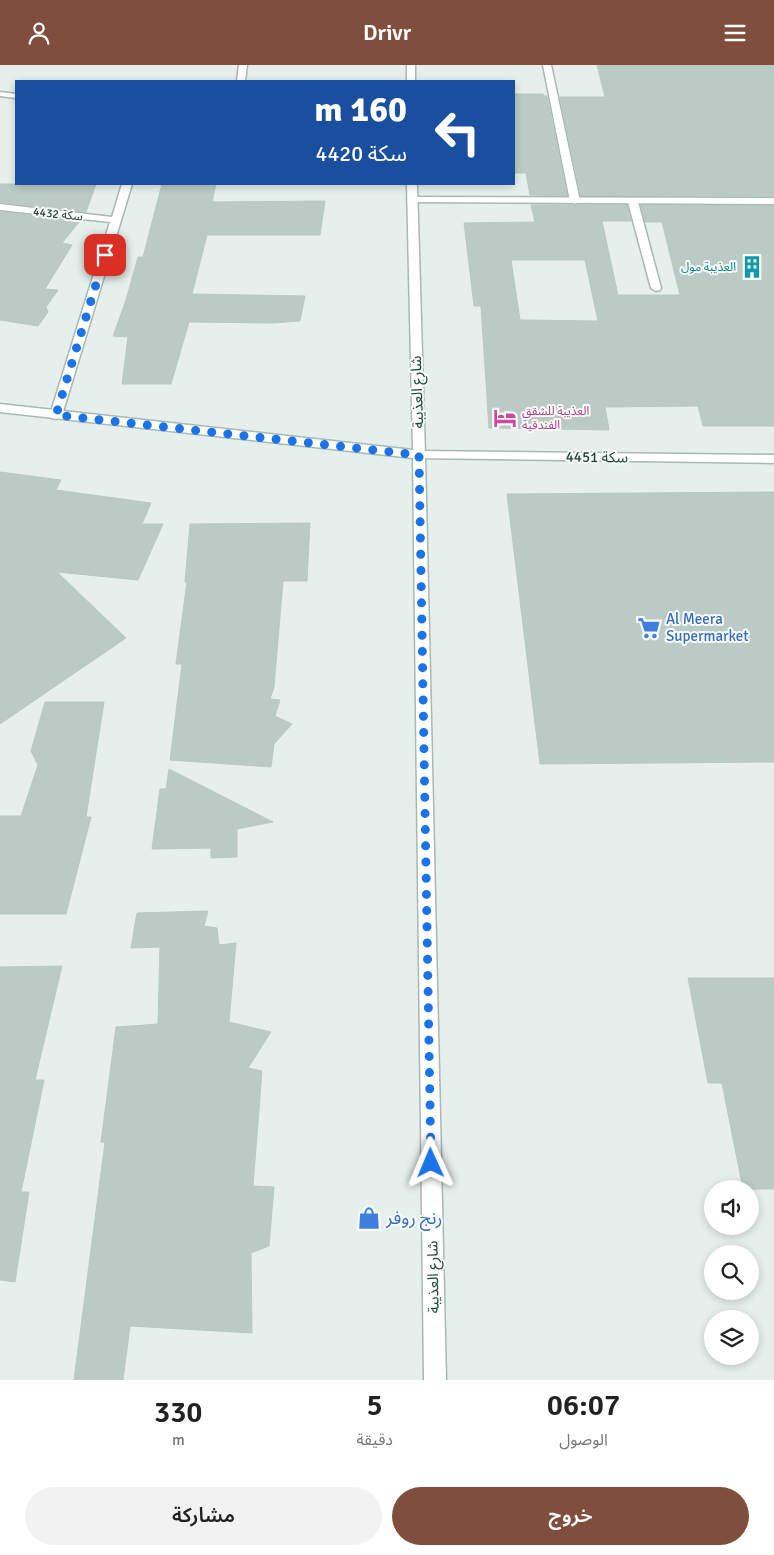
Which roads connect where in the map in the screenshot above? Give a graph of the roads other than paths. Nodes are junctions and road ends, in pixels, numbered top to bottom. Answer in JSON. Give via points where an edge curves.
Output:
{"nodes":[{"id":1,"x":244,"y":65,"type":"edge"},
{"id":2,"x":411,"y":65,"type":"edge"},
{"id":3,"x":547,"y":65,"type":"edge"},
{"id":4,"x":241,"y":80,"type":"edge"},
{"id":5,"x":411,"y":80,"type":"edge"},
{"id":6,"x":0,"y":94,"type":"edge"},
{"id":7,"x":15,"y":96,"type":"edge"},
{"id":8,"x":127,"y":185,"type":"edge"},
{"id":9,"x":412,"y":185,"type":"edge"},
{"id":10,"x":412,"y":200,"type":"junction"},
{"id":11,"x":575,"y":201,"type":"junction"},
{"id":12,"x":774,"y":201,"type":"edge"},
{"id":13,"x":633,"y":202,"type":"junction"},
{"id":14,"x":0,"y":207,"type":"edge"},
{"id":15,"x":116,"y":220,"type":"junction"},
{"id":16,"x":656,"y":288,"type":"dead end"},
{"id":17,"x":0,"y":408,"type":"edge"},
{"id":18,"x":56,"y":415,"type":"junction"},
{"id":19,"x":419,"y":455,"type":"junction"},
{"id":20,"x":774,"y":459,"type":"edge"},
{"id":21,"x":435,"y":1380,"type":"edge"}],
"edges":[{"from":1,"to":4,"type":"street"},
{"from":2,"to":5,"type":"street"},
{"from":3,"to":11,"type":"street"},
{"from":6,"to":7,"type":"street"},
{"from":8,"to":15,"type":"street"},
{"from":9,"to":10,"type":"street","name":"شارع العذيبة"},
{"from":10,"to":11,"type":"street"},
{"from":10,"to":19,"type":"street","name":"شارع العذيبة"},
{"from":11,"to":13,"type":"street"},
{"from":12,"to":13,"type":"street"},
{"from":13,"to":16,"type":"street"},
{"from":14,"to":15,"type":"street","name":"سكة 4432"},
{"from":15,"to":18,"type":"street"},
{"from":17,"to":18,"type":"street","name":"سكة 4451"},
{"from":18,"to":19,"type":"street","name":"سكة 4451"},
{"from":19,"to":20,"type":"street","name":"سكة 4451"},
{"from":19,"to":21,"type":"street","name":"شارع العذيبة"}]}
